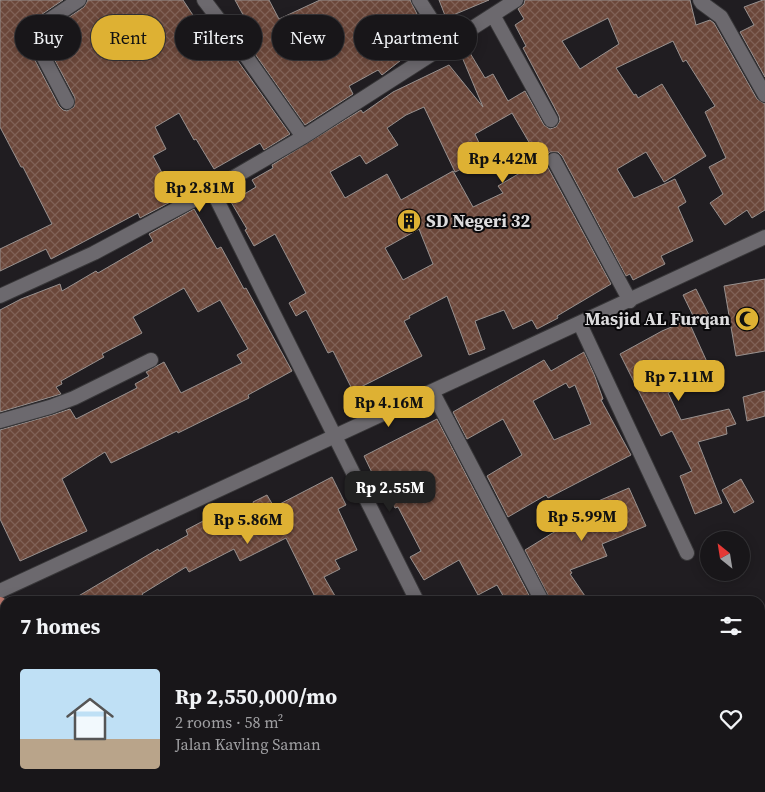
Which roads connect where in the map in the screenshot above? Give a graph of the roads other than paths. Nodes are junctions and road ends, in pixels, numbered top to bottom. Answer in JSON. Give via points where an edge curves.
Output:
{"nodes":[{"id":1,"x":79,"y":0,"type":"edge"},
{"id":2,"x":204,"y":0,"type":"edge"},
{"id":3,"x":419,"y":0,"type":"edge"},
{"id":4,"x":700,"y":0,"type":"edge"},
{"id":5,"x":503,"y":5,"type":"edge"},
{"id":6,"x":428,"y":15,"type":"edge"},
{"id":7,"x":477,"y":24,"type":"edge"},
{"id":8,"x":426,"y":60,"type":"edge"},
{"id":9,"x":765,"y":95,"type":"edge"},
{"id":10,"x":67,"y":102,"type":"dead end"},
{"id":11,"x":551,"y":120,"type":"dead end"},
{"id":12,"x":303,"y":137,"type":"junction"},
{"id":13,"x":554,"y":160,"type":"dead end"},
{"id":14,"x":212,"y":190,"type":"junction"},
{"id":15,"x":765,"y":237,"type":"edge"},
{"id":16,"x":0,"y":296,"type":"edge"},
{"id":17,"x":630,"y":301,"type":"junction"},
{"id":18,"x":580,"y":324,"type":"junction"},
{"id":19,"x":151,"y":360,"type":"dead end"},
{"id":20,"x":432,"y":391,"type":"junction"},
{"id":21,"x":0,"y":421,"type":"edge"},
{"id":22,"x":336,"y":437,"type":"junction"},
{"id":23,"x":687,"y":553,"type":"dead end"},
{"id":24,"x":0,"y":591,"type":"edge"},
{"id":25,"x":414,"y":596,"type":"edge"},
{"id":26,"x":539,"y":596,"type":"edge"}],
"edges":[{"from":1,"to":10,"type":"street","via":[[37,28],[34,34]]},
{"from":2,"to":12,"type":"street"},
{"from":3,"to":6,"type":"street"},
{"from":4,"to":9,"type":"street","via":[[721,17]]},
{"from":5,"to":7,"type":"street"},
{"from":5,"to":11,"type":"street"},
{"from":8,"to":12,"type":"street"},
{"from":12,"to":14,"type":"street"},
{"from":13,"to":17,"type":"street"},
{"from":14,"to":16,"type":"street","via":[[94,253]]},
{"from":14,"to":22,"type":"street"},
{"from":15,"to":17,"type":"street"},
{"from":17,"to":18,"type":"street"},
{"from":18,"to":20,"type":"street"},
{"from":18,"to":23,"type":"street"},
{"from":19,"to":21,"type":"street","via":[[74,398]]},
{"from":20,"to":22,"type":"street"},
{"from":20,"to":26,"type":"street"},
{"from":22,"to":24,"type":"street"},
{"from":22,"to":25,"type":"street"}]}
